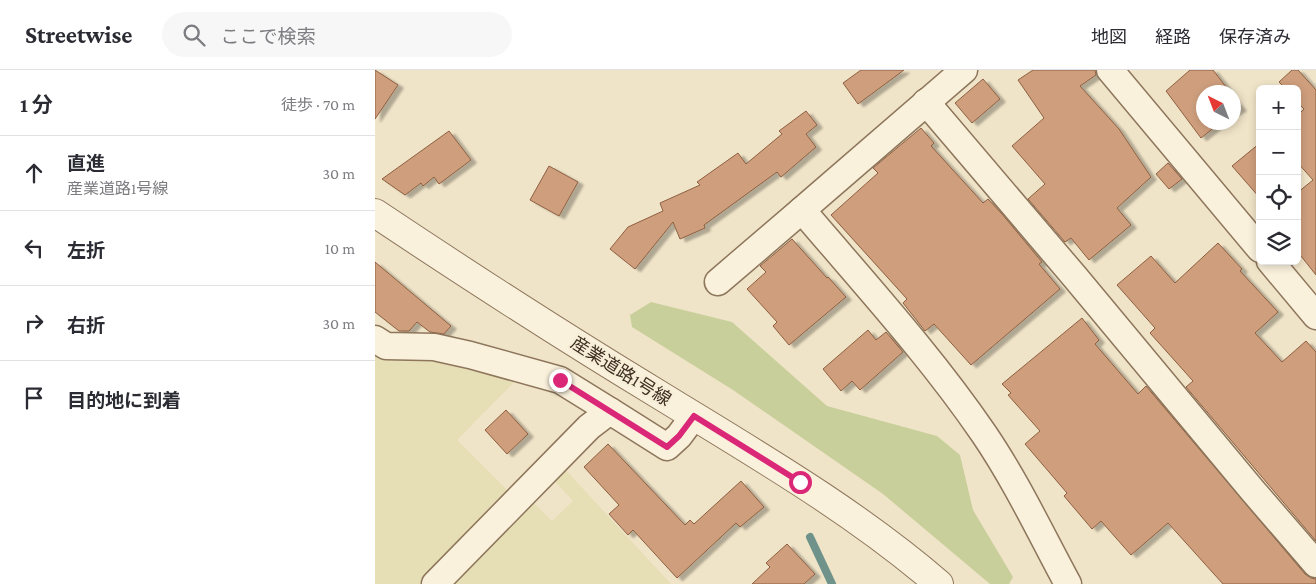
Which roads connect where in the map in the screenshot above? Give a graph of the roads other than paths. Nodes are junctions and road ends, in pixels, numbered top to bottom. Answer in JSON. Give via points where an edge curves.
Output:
{"nodes":[{"id":1,"x":964,"y":70,"type":"edge"},
{"id":2,"x":1110,"y":70,"type":"edge"},
{"id":3,"x":926,"y":102,"type":"junction"},
{"id":4,"x":802,"y":210,"type":"junction"},
{"id":5,"x":375,"y":213,"type":"edge"},
{"id":6,"x":1256,"y":244,"type":"edge"},
{"id":7,"x":1273,"y":265,"type":"edge"},
{"id":8,"x":718,"y":282,"type":"dead end"},
{"id":9,"x":1316,"y":316,"type":"edge"},
{"id":10,"x":375,"y":339,"type":"edge"},
{"id":11,"x":609,"y":411,"type":"junction"},
{"id":12,"x":694,"y":416,"type":"junction"},
{"id":13,"x":1316,"y":564,"type":"edge"},
{"id":14,"x":435,"y":584,"type":"edge"},
{"id":15,"x":939,"y":584,"type":"edge"},
{"id":16,"x":1068,"y":584,"type":"edge"}],
"edges":[{"from":1,"to":3,"type":"street"},
{"from":2,"to":6,"type":"street"},
{"from":3,"to":4,"type":"street"},
{"from":3,"to":13,"type":"street"},
{"from":4,"to":8,"type":"street"},
{"from":4,"to":16,"type":"street","via":[[881,302],[986,436]]},
{"from":5,"to":12,"type":"street","name":"産業道路1号線"},
{"from":7,"to":9,"type":"street"},
{"from":10,"to":11,"type":"street","via":[[386,346],[434,347],[560,380]]},
{"from":11,"to":12,"type":"street","via":[[667,447]]},
{"from":11,"to":14,"type":"street","via":[[589,427]]},
{"from":12,"to":15,"type":"street","name":"産業道路1号線","via":[[800,482],[907,556]]}]}
